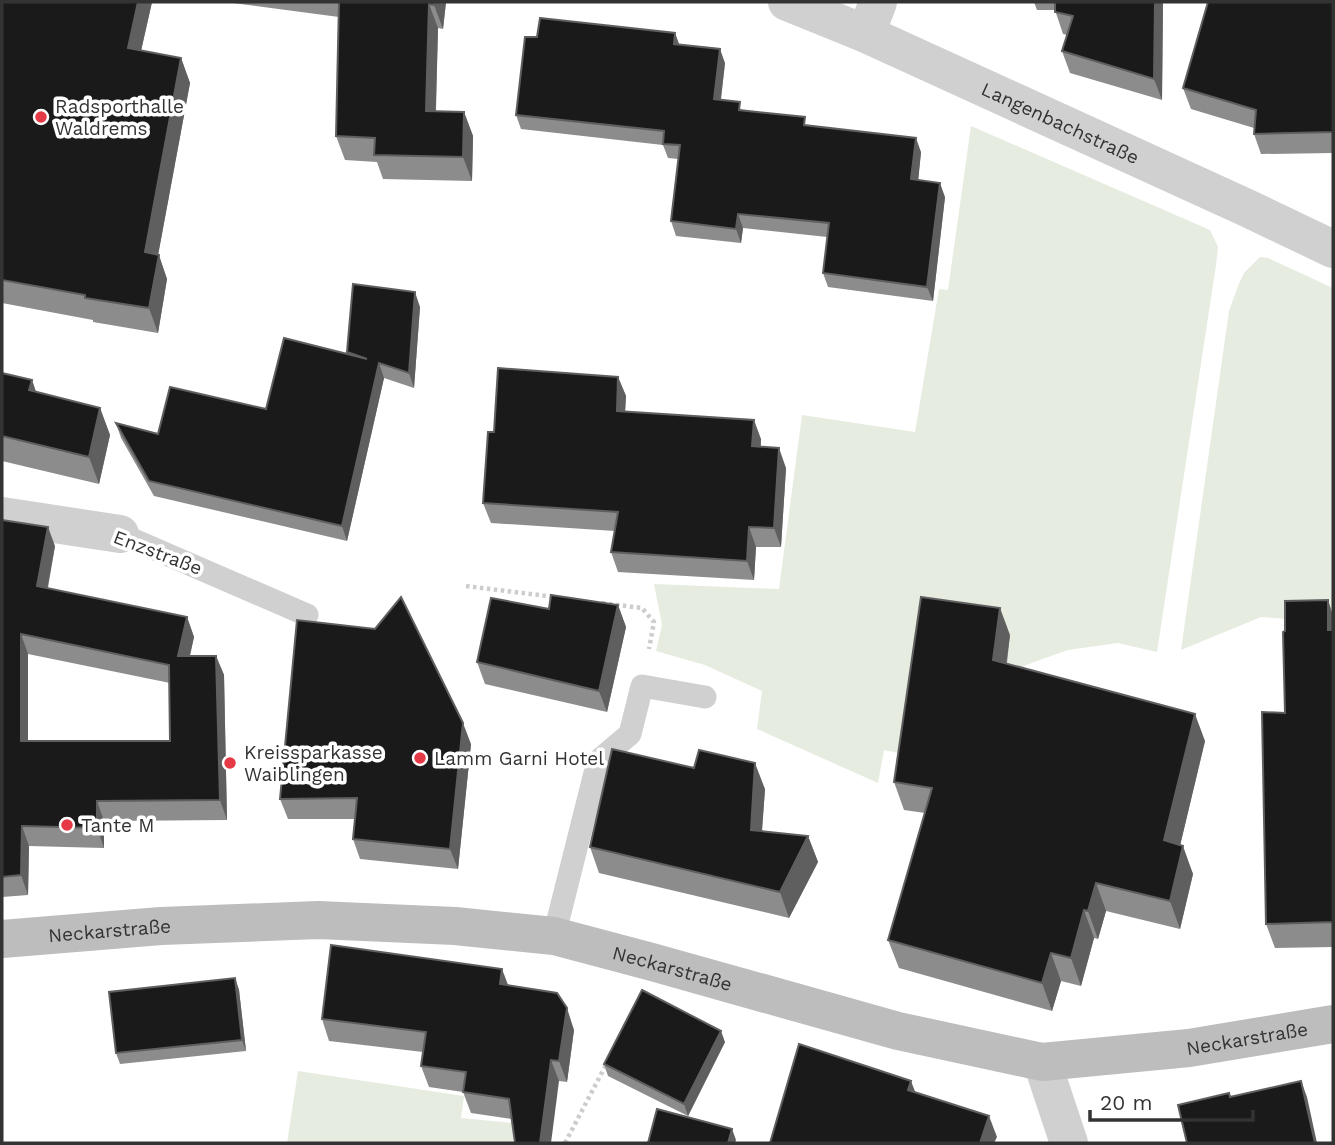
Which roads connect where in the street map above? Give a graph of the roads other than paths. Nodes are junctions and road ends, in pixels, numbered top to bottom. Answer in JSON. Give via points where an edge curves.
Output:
{"nodes":[{"id":1,"x":787,"y":2,"type":"edge"},
{"id":2,"x":872,"y":18,"type":"edge"},
{"id":3,"x":1333,"y":249,"type":"edge"},
{"id":4,"x":2,"y":516,"type":"edge"},
{"id":5,"x":120,"y":534,"type":"joint"},
{"id":6,"x":307,"y":615,"type":"dead end"},
{"id":7,"x":705,"y":697,"type":"dead end"},
{"id":8,"x":554,"y":936,"type":"junction"},
{"id":9,"x":2,"y":939,"type":"edge"},
{"id":10,"x":1333,"y":1024,"type":"edge"},
{"id":11,"x":1042,"y":1062,"type":"junction"},
{"id":12,"x":1069,"y":1143,"type":"edge"}],
"edges":[{"from":1,"to":2,"type":"street","name":"Langenbachstraße"},
{"from":2,"to":3,"type":"street","name":"Langenbachstraße"},
{"from":4,"to":5,"type":"street","name":"Enzstraße"},
{"from":5,"to":6,"type":"lane","name":"Enzstraße"},
{"from":7,"to":8,"type":"lane","via":[[642,686],[630,734],[597,761]]},
{"from":8,"to":9,"type":"street","name":"Neckarstraße","via":[[318,920]]},
{"from":8,"to":11,"type":"street","name":"Neckarstraße","via":[[898,1031]]},
{"from":10,"to":11,"type":"street","name":"Neckarstraße","via":[[1189,1048]]},
{"from":11,"to":12,"type":"street"}]}
